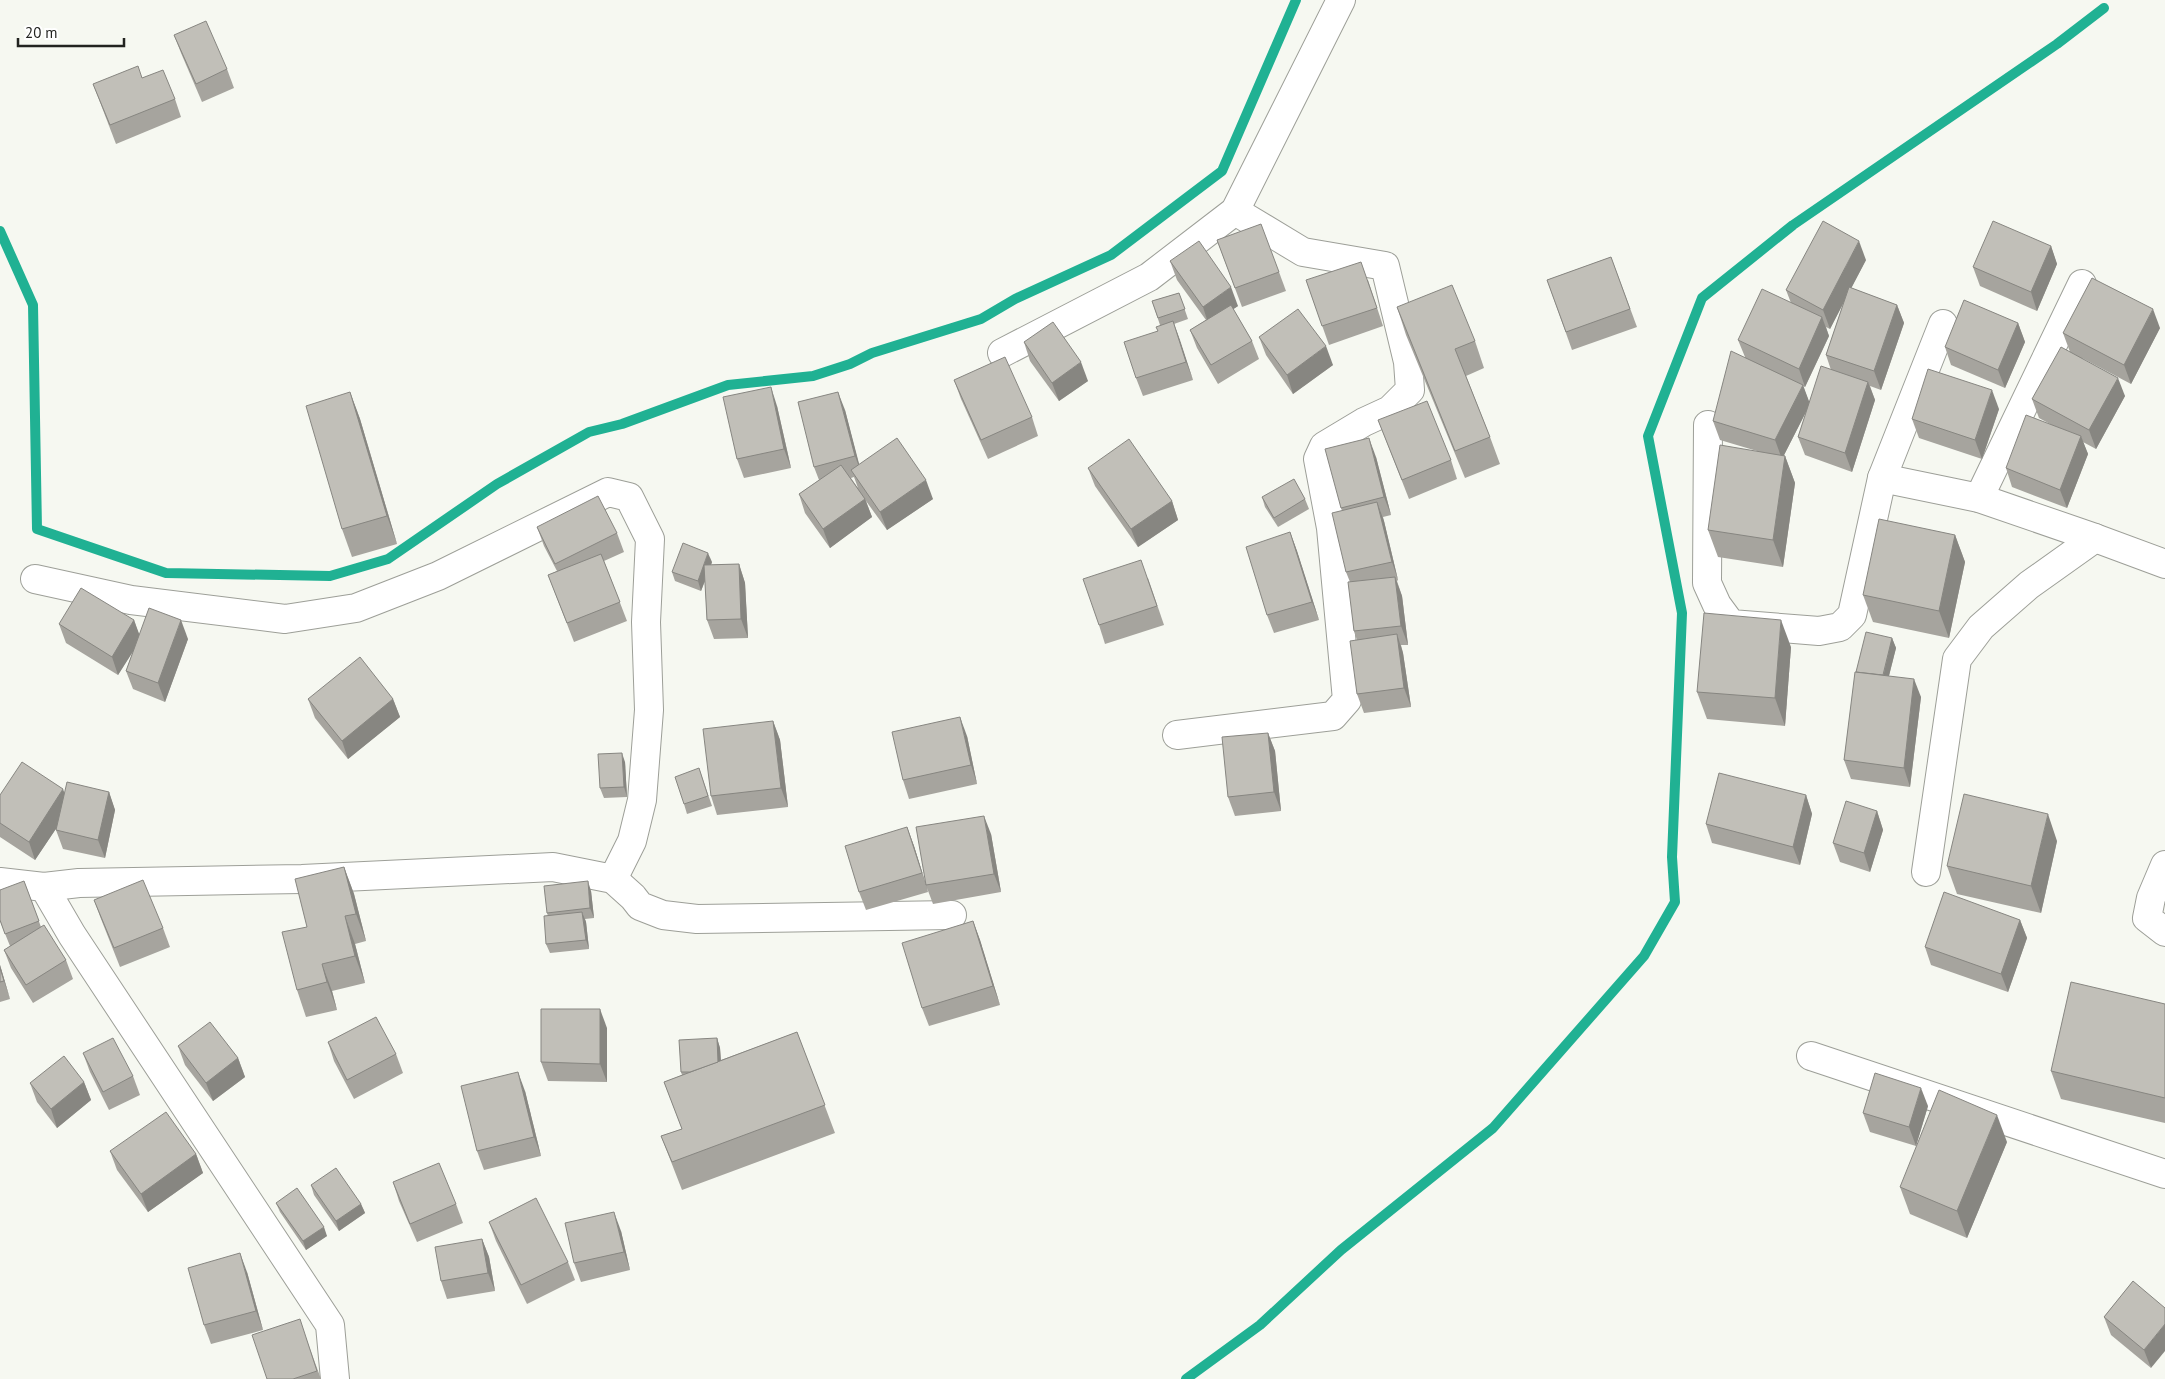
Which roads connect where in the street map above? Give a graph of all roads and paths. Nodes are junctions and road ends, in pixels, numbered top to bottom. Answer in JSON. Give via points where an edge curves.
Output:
{"nodes":[{"id":1,"x":1341,"y":0,"type":"edge"},
{"id":2,"x":1235,"y":211,"type":"junction"},
{"id":3,"x":2082,"y":284,"type":"dead end"},
{"id":4,"x":1943,"y":324,"type":"dead end"},
{"id":5,"x":1002,"y":353,"type":"dead end"},
{"id":6,"x":1708,"y":426,"type":"dead end"},
{"id":7,"x":1882,"y":478,"type":"junction"},
{"id":8,"x":1980,"y":498,"type":"junction"},
{"id":9,"x":2095,"y":538,"type":"junction"},
{"id":10,"x":2165,"y":564,"type":"edge"},
{"id":11,"x":36,"y":579,"type":"dead end"},
{"id":12,"x":1177,"y":735,"type":"dead end"},
{"id":13,"x":2165,"y":865,"type":"edge"},
{"id":14,"x":1926,"y":872,"type":"dead end"},
{"id":15,"x":613,"y":879,"type":"junction"},
{"id":16,"x":0,"y":882,"type":"edge"},
{"id":17,"x":44,"y":887,"type":"junction"},
{"id":18,"x":952,"y":914,"type":"dead end"},
{"id":19,"x":2165,"y":932,"type":"edge"},
{"id":20,"x":1811,"y":1056,"type":"dead end"},
{"id":21,"x":2165,"y":1174,"type":"edge"},
{"id":22,"x":335,"y":1379,"type":"edge"}],
"edges":[{"from":1,"to":2,"type":"street"},
{"from":2,"to":5,"type":"street","via":[[1149,278]]},
{"from":2,"to":12,"type":"street","via":[[1303,252],[1385,266],[1408,362],[1410,390],[1390,410],[1324,446],[1318,459],[1331,528],[1347,700],[1333,716]]},
{"from":3,"to":8,"type":"street"},
{"from":4,"to":7,"type":"street"},
{"from":6,"to":7,"type":"street","via":[[1707,583],[1731,624],[1819,631],[1840,627],[1852,615]]},
{"from":7,"to":8,"type":"street"},
{"from":8,"to":9,"type":"street"},
{"from":9,"to":10,"type":"street"},
{"from":9,"to":14,"type":"street","via":[[2029,585],[1981,627],[1957,659]]},
{"from":11,"to":15,"type":"street","via":[[131,600],[285,619],[356,608],[438,576],[608,492],[629,497],[650,539],[646,622],[649,710],[642,800],[632,841]]},
{"from":13,"to":19,"type":"street","via":[[2151,898],[2147,918]]},
{"from":15,"to":17,"type":"street","via":[[553,867],[302,879],[80,883]]},
{"from":15,"to":18,"type":"street","via":[[640,906],[663,915],[697,919]]},
{"from":16,"to":17,"type":"street"},
{"from":17,"to":22,"type":"street","via":[[72,935],[330,1325]]},
{"from":20,"to":21,"type":"street"}]}
